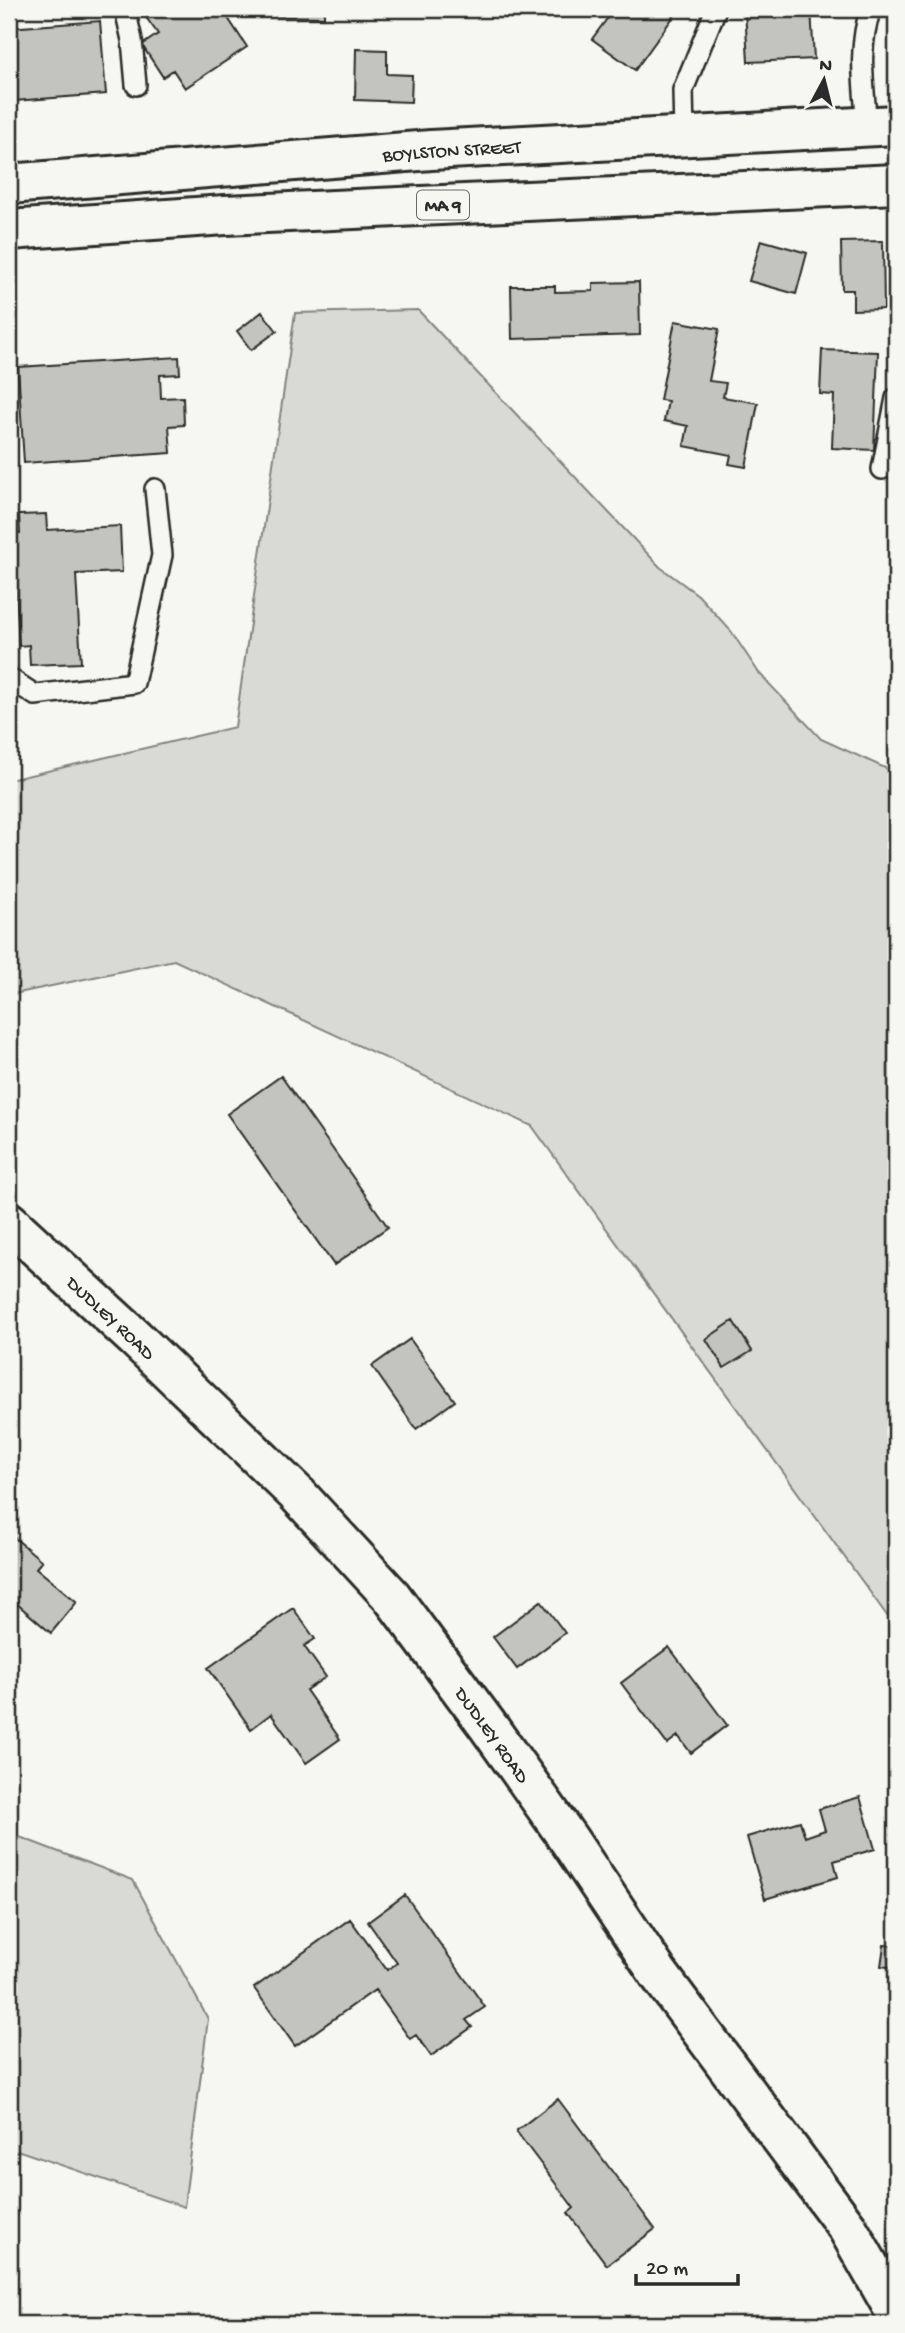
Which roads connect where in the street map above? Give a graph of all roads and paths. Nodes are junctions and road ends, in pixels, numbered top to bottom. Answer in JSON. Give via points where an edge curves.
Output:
{"nodes":[{"id":1,"x":125,"y":9,"type":"edge"},
{"id":2,"x":716,"y":9,"type":"edge"},
{"id":3,"x":871,"y":9,"type":"edge"},
{"id":4,"x":136,"y":85,"type":"dead end"},
{"id":5,"x":882,"y":126,"type":"edge"},
{"id":6,"x":684,"y":136,"type":"junction"},
{"id":7,"x":9,"y":184,"type":"edge"},
{"id":8,"x":896,"y":184,"type":"edge"},
{"id":9,"x":9,"y":230,"type":"edge"},
{"id":10,"x":896,"y":398,"type":"edge"},
{"id":11,"x":881,"y":469,"type":"dead end"},
{"id":12,"x":155,"y":489,"type":"dead end"},
{"id":13,"x":9,"y":678,"type":"edge"},
{"id":14,"x":9,"y":1222,"type":"edge"},
{"id":15,"x":896,"y":2313,"type":"edge"}],
"edges":[{"from":1,"to":4,"type":"lane"},
{"from":2,"to":6,"type":"lane","via":[[683,90]]},
{"from":3,"to":5,"type":"lane","via":[[863,37]]},
{"from":5,"to":6,"type":"main road","name":"BOYLSTON STREET"},
{"from":6,"to":7,"type":"main road","name":"BOYLSTON STREET","via":[[431,150]]},
{"from":8,"to":9,"type":"main road","number":"MA 9","via":[[225,215]]},
{"from":10,"to":11,"type":"lane"},
{"from":12,"to":13,"type":"lane","via":[[162,555],[134,683],[36,695]]},
{"from":14,"to":15,"type":"main road","name":"DUDLEY ROAD","via":[[298,1494],[392,1597],[552,1817],[658,1973],[847,2227]]}]}
